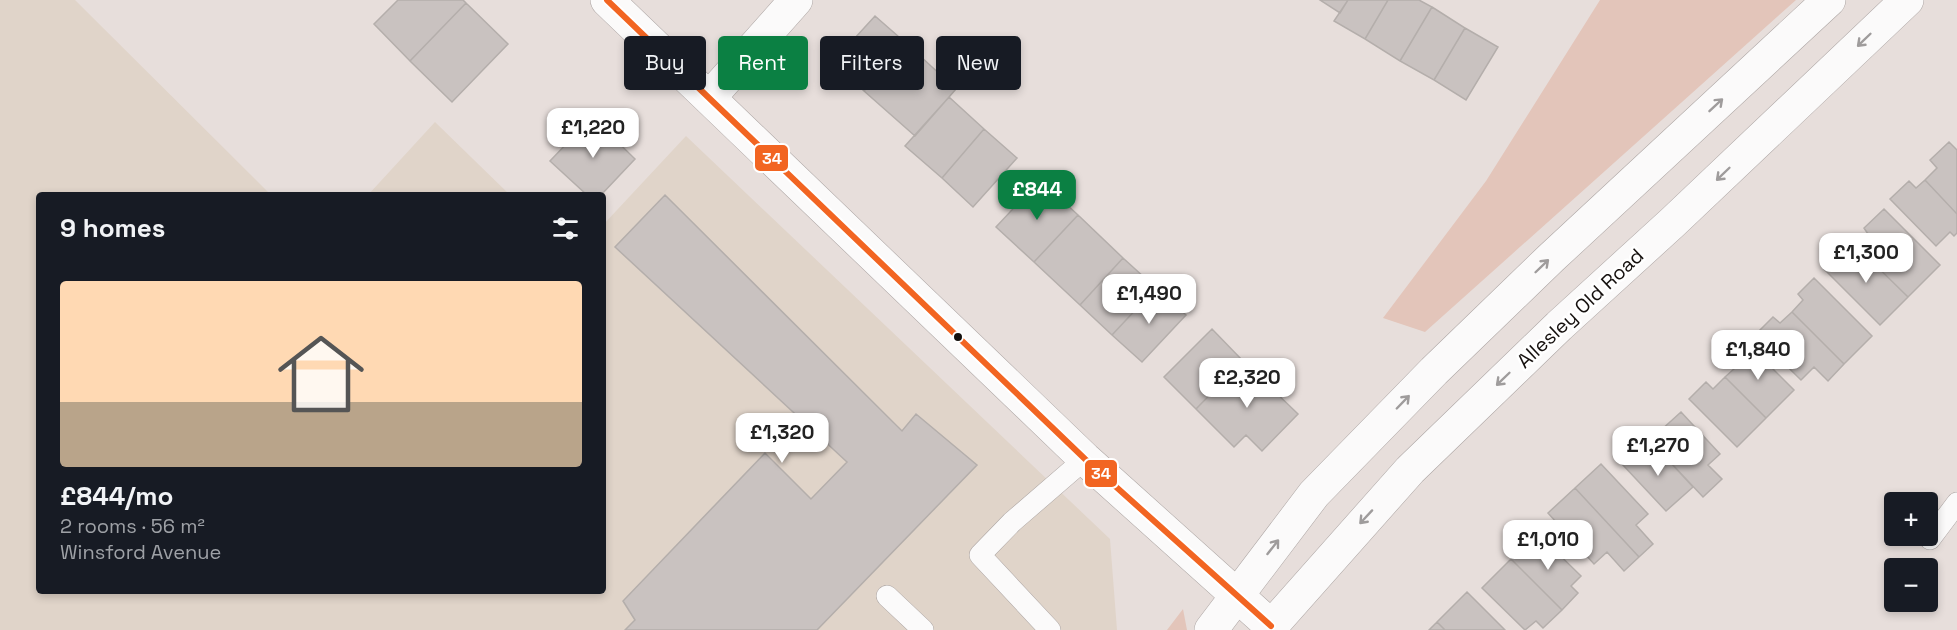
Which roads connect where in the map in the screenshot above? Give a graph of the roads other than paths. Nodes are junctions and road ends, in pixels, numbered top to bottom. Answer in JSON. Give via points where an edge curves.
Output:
{"nodes":[{"id":1,"x":608,"y":0,"type":"edge"},
{"id":2,"x":796,"y":0,"type":"edge"},
{"id":3,"x":1829,"y":0,"type":"edge"},
{"id":4,"x":1907,"y":0,"type":"edge"},
{"id":5,"x":709,"y":98,"type":"junction"},
{"id":6,"x":1085,"y":459,"type":"junction"},
{"id":7,"x":1957,"y":503,"type":"edge"},
{"id":8,"x":1938,"y":528,"type":"edge"},
{"id":9,"x":1237,"y":593,"type":"junction"},
{"id":10,"x":887,"y":596,"type":"dead end"},
{"id":11,"x":1270,"y":628,"type":"edge"},
{"id":12,"x":923,"y":630,"type":"edge"},
{"id":13,"x":1050,"y":630,"type":"edge"},
{"id":14,"x":1211,"y":630,"type":"edge"}],
"edges":[{"from":1,"to":5,"type":"main road"},
{"from":2,"to":5,"type":"main road"},
{"from":9,"to":3,"type":"main road","one_way":true,"via":[[1314,494],[1434,370]]},
{"from":4,"to":11,"type":"main road","name":"Allesley Old Road","one_way":true,"via":[[1410,470]]},
{"from":5,"to":6,"type":"main road"},
{"from":6,"to":9,"type":"main road"},
{"from":6,"to":13,"type":"lane","via":[[980,555]]},
{"from":7,"to":8,"type":"lane"},
{"from":9,"to":11,"type":"main road"},
{"from":9,"to":14,"type":"main road"},
{"from":10,"to":12,"type":"lane"}]}
